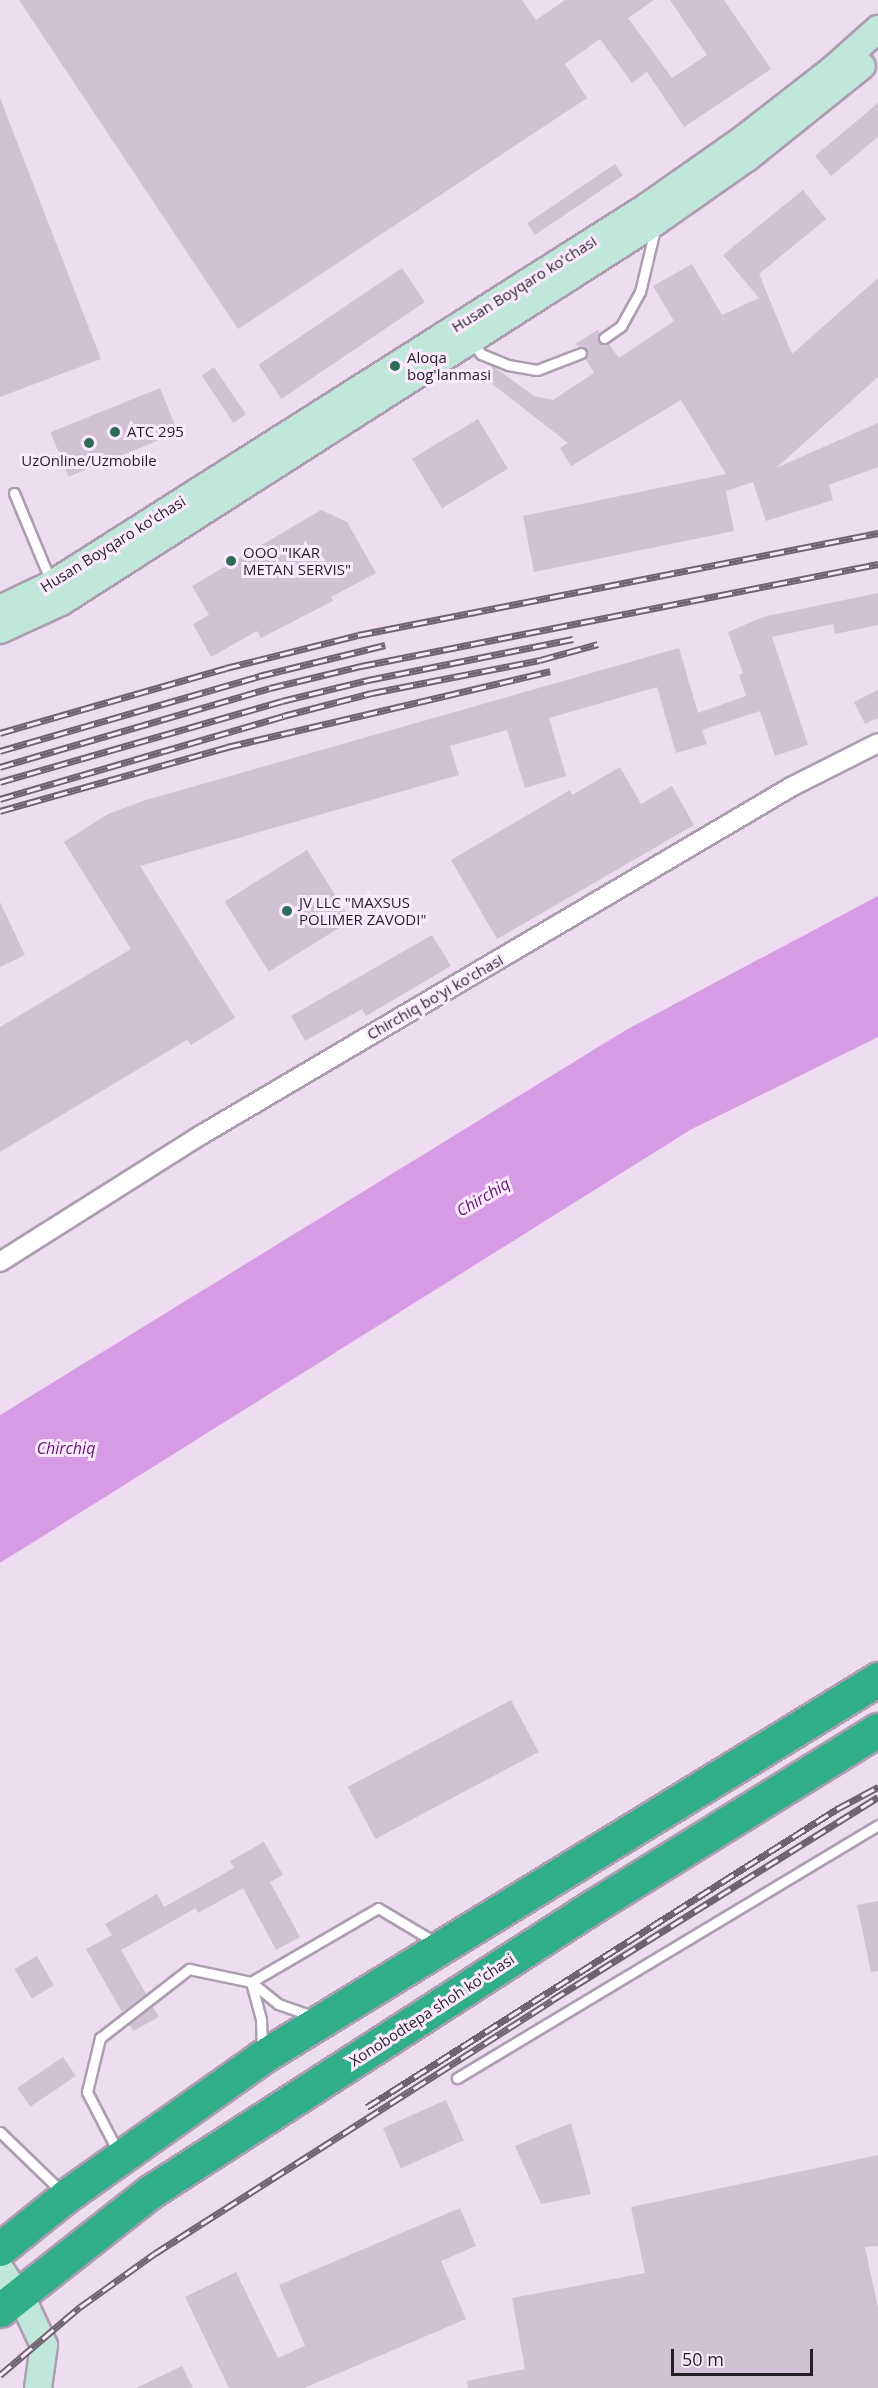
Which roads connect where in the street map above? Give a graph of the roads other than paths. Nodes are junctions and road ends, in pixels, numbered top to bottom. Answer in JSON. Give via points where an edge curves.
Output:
{"nodes":[{"id":1,"x":878,"y":29,"type":"edge"},
{"id":2,"x":878,"y":52,"type":"edge"},
{"id":3,"x":653,"y":213,"type":"junction"},
{"id":4,"x":604,"y":338,"type":"dead end"},
{"id":5,"x":471,"y":340,"type":"junction"},
{"id":6,"x":581,"y":353,"type":"dead end"},
{"id":7,"x":14,"y":493,"type":"dead end"},
{"id":8,"x":56,"y":593,"type":"junction"},
{"id":9,"x":0,"y":609,"type":"edge"},
{"id":10,"x":0,"y":630,"type":"edge"},
{"id":11,"x":878,"y":743,"type":"edge"},
{"id":12,"x":0,"y":1262,"type":"edge"},
{"id":13,"x":878,"y":1679,"type":"edge"},
{"id":14,"x":878,"y":1730,"type":"edge"},
{"id":15,"x":878,"y":1825,"type":"edge"},
{"id":16,"x":443,"y":1947,"type":"junction"},
{"id":17,"x":251,"y":1982,"type":"junction"},
{"id":18,"x":320,"y":2019,"type":"junction"},
{"id":19,"x":262,"y":2057,"type":"junction"},
{"id":20,"x":457,"y":2078,"type":"dead end"},
{"id":21,"x":0,"y":2132,"type":"edge"},
{"id":22,"x":120,"y":2157,"type":"junction"},
{"id":23,"x":66,"y":2196,"type":"junction"},
{"id":24,"x":0,"y":2249,"type":"edge"},
{"id":25,"x":6,"y":2291,"type":"edge"},
{"id":26,"x":38,"y":2388,"type":"edge"}],
"edges":[{"from":1,"to":3,"type":"main road","name":"Husan Boyqaro ko'chasi"},
{"from":2,"to":3,"type":"main road","name":"Husan Boyqaro ko'chasi","via":[[747,158]]},
{"from":3,"to":4,"type":"lane","via":[[640,292],[621,326]]},
{"from":3,"to":5,"type":"main road","name":"Husan Boyqaro ko'chasi"},
{"from":3,"to":8,"type":"main road","name":"Husan Boyqaro ko'chasi"},
{"from":5,"to":6,"type":"lane","via":[[481,354],[508,365],[537,370]]},
{"from":5,"to":8,"type":"main road","name":"Husan Boyqaro ko'chasi"},
{"from":7,"to":8,"type":"lane"},
{"from":8,"to":9,"type":"main road","name":"Husan Boyqaro ko'chasi"},
{"from":8,"to":10,"type":"main road","name":"Husan Boyqaro ko'chasi"},
{"from":11,"to":12,"type":"street","name":"Chirchiq bo'yi ko'chasi","via":[[791,787],[201,1135]]},
{"from":13,"to":16,"type":"highway"},
{"from":14,"to":25,"type":"highway","name":"Xonobodtepa shoh ko'chasi","via":[[592,1907],[150,2192]]},
{"from":15,"to":20,"type":"lane"},
{"from":16,"to":17,"type":"lane","via":[[378,1908]]},
{"from":16,"to":18,"type":"highway"},
{"from":17,"to":18,"type":"lane","via":[[278,2004]]},
{"from":17,"to":19,"type":"lane","via":[[261,2020]]},
{"from":17,"to":22,"type":"lane","via":[[189,1969],[100,2038],[87,2092]]},
{"from":18,"to":19,"type":"highway"},
{"from":19,"to":22,"type":"highway"},
{"from":21,"to":23,"type":"lane"},
{"from":22,"to":23,"type":"highway"},
{"from":23,"to":24,"type":"highway"},
{"from":25,"to":26,"type":"main road","via":[[44,2345]]}]}
